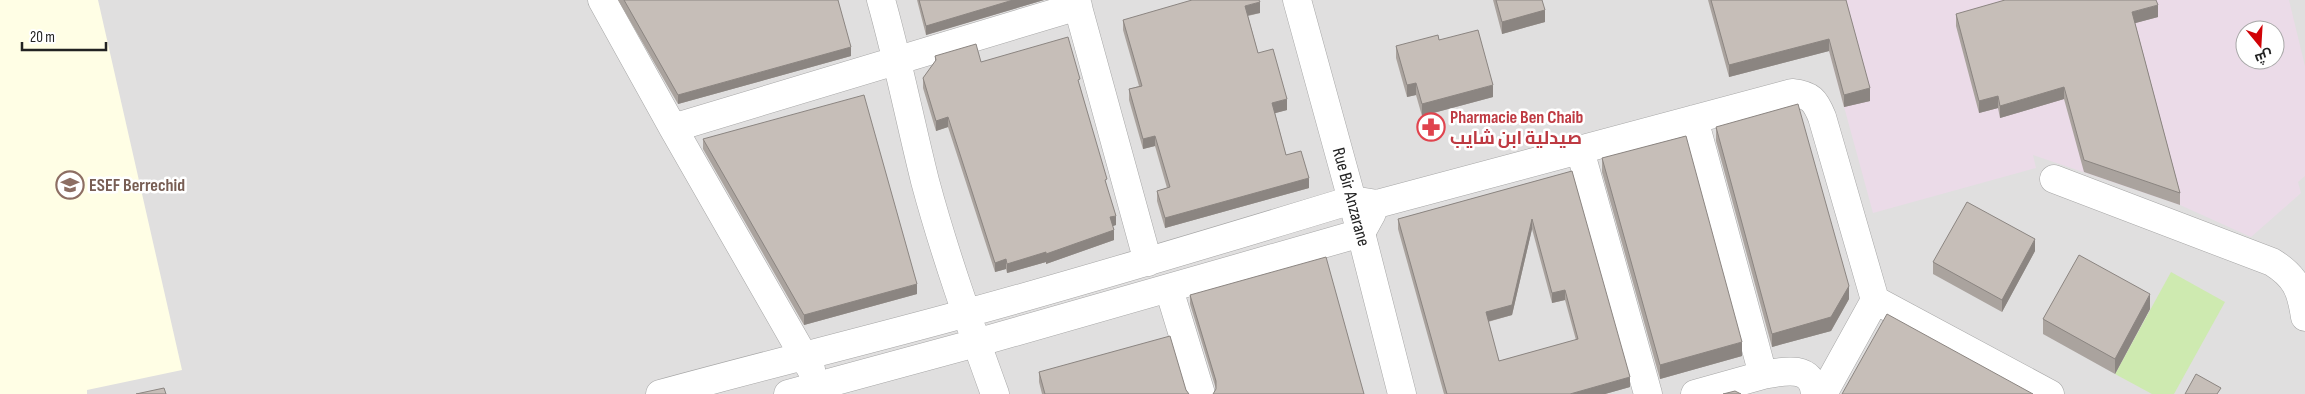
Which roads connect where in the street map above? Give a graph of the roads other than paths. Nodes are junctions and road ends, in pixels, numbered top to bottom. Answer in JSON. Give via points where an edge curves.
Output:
{"nodes":[{"id":1,"x":602,"y":0,"type":"edge"},
{"id":2,"x":881,"y":0,"type":"edge"},
{"id":3,"x":1297,"y":0,"type":"edge"},
{"id":4,"x":1077,"y":3,"type":"edge"},
{"id":5,"x":898,"y":59,"type":"junction"},
{"id":6,"x":1694,"y":119,"type":"junction"},
{"id":7,"x":673,"y":128,"type":"junction"},
{"id":8,"x":1580,"y":150,"type":"junction"},
{"id":9,"x":2054,"y":179,"type":"dead end"},
{"id":10,"x":1364,"y":202,"type":"junction"},
{"id":11,"x":1361,"y":233,"type":"junction"},
{"id":12,"x":1148,"y":262,"type":"junction"},
{"id":13,"x":1169,"y":289,"type":"junction"},
{"id":14,"x":1875,"y":300,"type":"junction"},
{"id":15,"x":967,"y":313,"type":"junction"},
{"id":16,"x":2305,"y":317,"type":"edge"},
{"id":17,"x":976,"y":343,"type":"junction"},
{"id":18,"x":803,"y":354,"type":"junction"},
{"id":19,"x":1763,"y":375,"type":"junction"},
{"id":20,"x":820,"y":385,"type":"junction"},
{"id":21,"x":660,"y":394,"type":"edge"},
{"id":22,"x":788,"y":394,"type":"edge"},
{"id":23,"x":995,"y":394,"type":"edge"},
{"id":24,"x":1201,"y":394,"type":"edge"},
{"id":25,"x":1402,"y":394,"type":"edge"},
{"id":26,"x":1648,"y":394,"type":"edge"},
{"id":27,"x":1695,"y":394,"type":"edge"},
{"id":28,"x":1815,"y":394,"type":"edge"},
{"id":29,"x":1823,"y":394,"type":"edge"},
{"id":30,"x":2050,"y":394,"type":"edge"}],
"edges":[{"from":1,"to":7,"type":"street"},
{"from":2,"to":5,"type":"street"},
{"from":3,"to":10,"type":"street","name":"Rue Bir Anzarane"},
{"from":4,"to":5,"type":"street"},
{"from":4,"to":12,"type":"street"},
{"from":5,"to":7,"type":"street"},
{"from":5,"to":15,"type":"street","via":[[926,182]]},
{"from":6,"to":8,"type":"street"},
{"from":6,"to":14,"type":"street","via":[[1792,93],[1806,95],[1817,104]]},
{"from":6,"to":19,"type":"street"},
{"from":7,"to":18,"type":"street"},
{"from":8,"to":10,"type":"street"},
{"from":8,"to":26,"type":"street"},
{"from":9,"to":16,"type":"street","via":[[2272,262],[2287,271],[2297,284]]},
{"from":10,"to":11,"type":"street","name":"Rue Bir Anzarane"},
{"from":10,"to":12,"type":"street"},
{"from":11,"to":13,"type":"street"},
{"from":11,"to":25,"type":"street","name":"Rue Bir Anzarane"},
{"from":12,"to":15,"type":"street"},
{"from":13,"to":17,"type":"street"},
{"from":13,"to":24,"type":"street"},
{"from":14,"to":29,"type":"street"},
{"from":14,"to":30,"type":"street"},
{"from":15,"to":17,"type":"street"},
{"from":15,"to":18,"type":"street"},
{"from":17,"to":20,"type":"street"},
{"from":17,"to":23,"type":"street"},
{"from":18,"to":20,"type":"street"},
{"from":18,"to":21,"type":"street"},
{"from":19,"to":27,"type":"street"},
{"from":19,"to":28,"type":"street","via":[[1790,369],[1805,374],[1814,386]]},
{"from":20,"to":22,"type":"street"}]}
